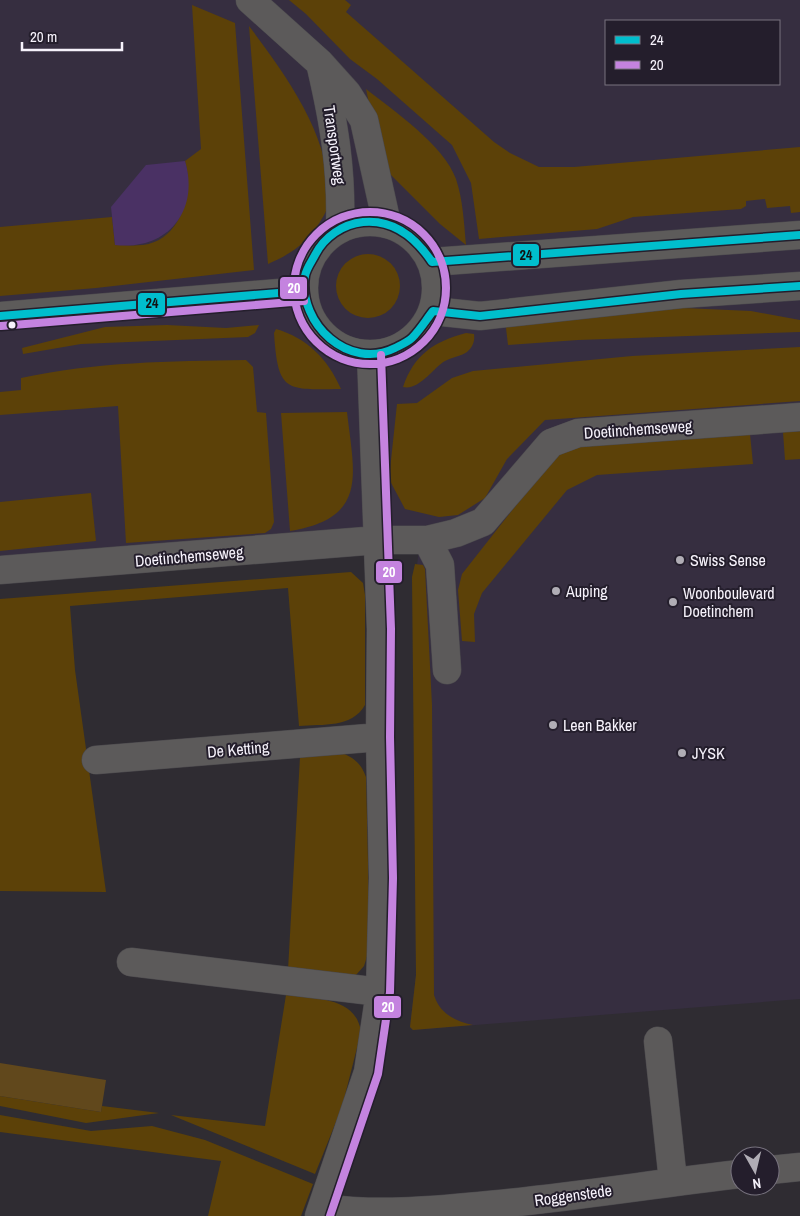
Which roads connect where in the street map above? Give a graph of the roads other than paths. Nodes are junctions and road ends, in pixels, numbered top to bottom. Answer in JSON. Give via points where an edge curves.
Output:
{"nodes":[{"id":1,"x":250,"y":0,"type":"edge"},
{"id":2,"x":320,"y":63,"type":"junction"},
{"id":3,"x":387,"y":224,"type":"junction"},
{"id":4,"x":340,"y":229,"type":"junction"},
{"id":5,"x":800,"y":235,"type":"edge"},
{"id":6,"x":432,"y":262,"type":"junction"},
{"id":7,"x":800,"y":286,"type":"edge"},
{"id":8,"x":303,"y":291,"type":"junction"},
{"id":9,"x":433,"y":310,"type":"junction"},
{"id":10,"x":0,"y":316,"type":"edge"},
{"id":11,"x":371,"y":355,"type":"junction"},
{"id":12,"x":800,"y":417,"type":"edge"},
{"id":13,"x":483,"y":522,"type":"junction"},
{"id":14,"x":378,"y":540,"type":"junction"},
{"id":15,"x":426,"y":540,"type":"junction"},
{"id":16,"x":0,"y":570,"type":"edge"},
{"id":17,"x":442,"y":601,"type":"junction"},
{"id":18,"x":446,"y":670,"type":"dead end"},
{"id":19,"x":380,"y":738,"type":"junction"},
{"id":20,"x":96,"y":760,"type":"dead end"},
{"id":21,"x":131,"y":962,"type":"dead end"},
{"id":22,"x":380,"y":992,"type":"junction"},
{"id":23,"x":658,"y":1041,"type":"dead end"},
{"id":24,"x":800,"y":1167,"type":"edge"},
{"id":25,"x":780,"y":1169,"type":"edge"},
{"id":26,"x":730,"y":1175,"type":"edge"},
{"id":27,"x":673,"y":1181,"type":"junction"},
{"id":28,"x":321,"y":1212,"type":"edge"}],
"edges":[{"from":1,"to":2,"type":"street","name":"Transportweg"},
{"from":2,"to":3,"type":"street","name":"Transportweg","via":[[347,93],[364,120]]},
{"from":2,"to":4,"type":"street","name":"Transportweg","via":[[332,117],[341,184]]},
{"from":3,"to":4,"type":"main road","via":[[356,223]]},
{"from":3,"to":6,"type":"main road","via":[[406,232],[421,245]]},
{"from":4,"to":8,"type":"main road","via":[[325,239],[313,254]]},
{"from":5,"to":6,"type":"main road"},
{"from":6,"to":9,"type":"main road","via":[[437,286]]},
{"from":7,"to":9,"type":"main road","via":[[681,294],[480,316]]},
{"from":8,"to":10,"type":"main road"},
{"from":8,"to":11,"type":"main road","via":[[309,316],[324,336],[346,350]]},
{"from":9,"to":11,"type":"main road","via":[[424,329],[409,342],[391,352]]},
{"from":11,"to":14,"type":"street"},
{"from":12,"to":13,"type":"street","name":"Doetinchemseweg","via":[[578,433],[551,443]]},
{"from":13,"to":15,"type":"street","name":"Doetinchemseweg"},
{"from":13,"to":17,"type":"street","name":"Doetinchemseweg","via":[[456,555],[446,578]]},
{"from":14,"to":15,"type":"street","name":"Doetinchemseweg"},
{"from":14,"to":16,"type":"street","name":"Doetinchemseweg"},
{"from":14,"to":19,"type":"street","via":[[382,629]]},
{"from":15,"to":17,"type":"street","name":"Doetinchemseweg","via":[[440,565]]},
{"from":17,"to":18,"type":"street","name":"Doetinchemseweg"},
{"from":19,"to":20,"type":"street","name":"De Ketting"},
{"from":19,"to":22,"type":"street","via":[[383,878]]},
{"from":21,"to":22,"type":"street"},
{"from":22,"to":28,"type":"street","via":[[368,1072]]},
{"from":23,"to":27,"type":"street"},
{"from":24,"to":25,"type":"street"},
{"from":26,"to":27,"type":"street","name":"Roggenstede"},
{"from":27,"to":28,"type":"street","name":"Roggenstede","via":[[530,1202],[421,1211]]}]}
